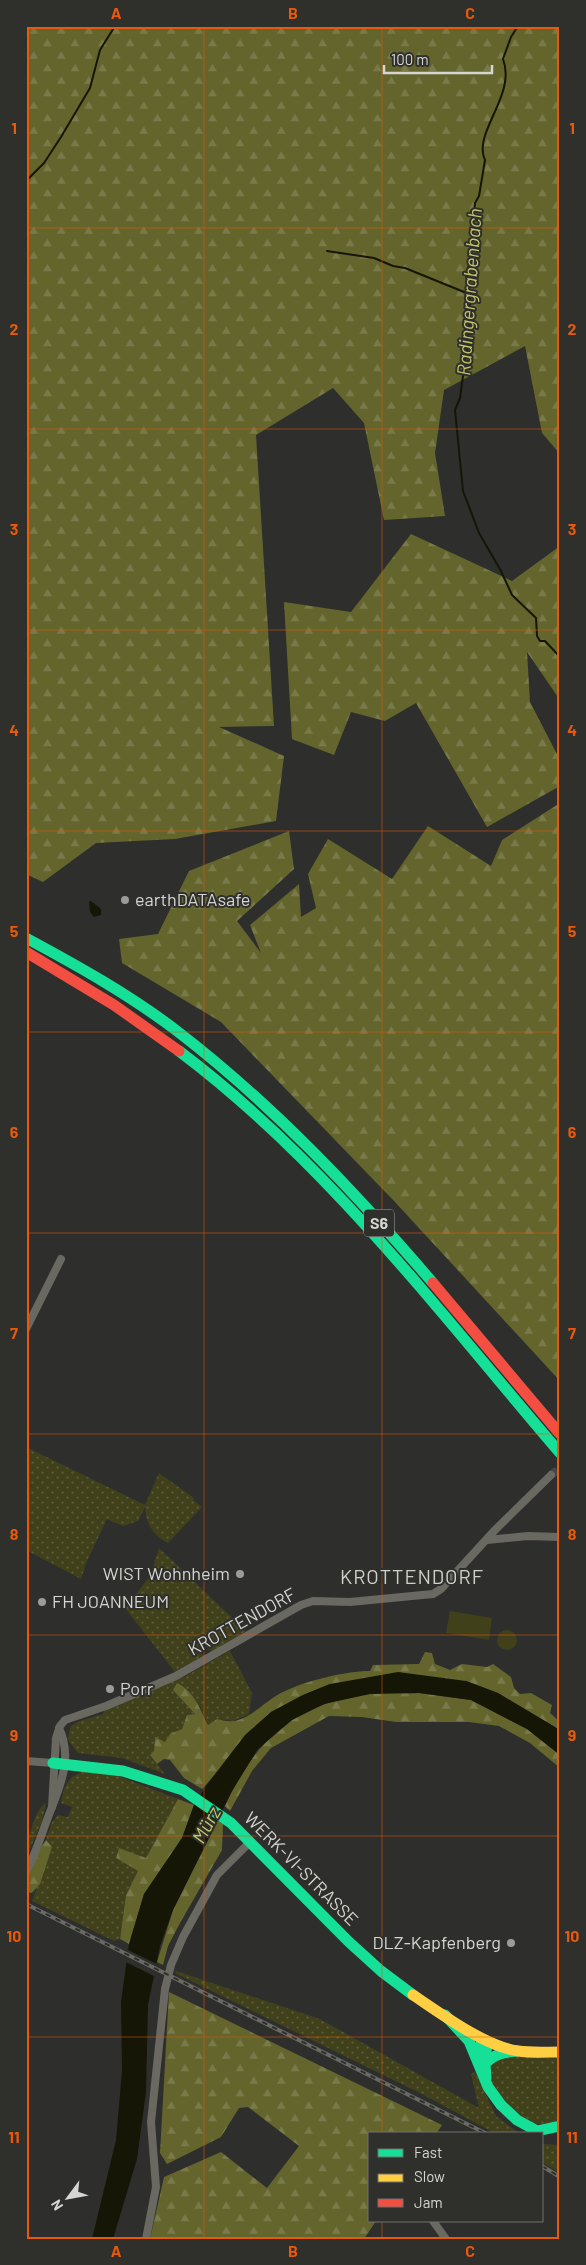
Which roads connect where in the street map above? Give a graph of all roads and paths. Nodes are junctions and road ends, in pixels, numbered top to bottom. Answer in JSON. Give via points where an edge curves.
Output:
{"nodes":[{"id":1,"x":26,"y":928,"type":"edge"},
{"id":2,"x":26,"y":938,"type":"edge"},
{"id":3,"x":26,"y":952,"type":"edge"},
{"id":4,"x":64,"y":958,"type":"junction"},
{"id":5,"x":61,"y":1259,"type":"dead end"},
{"id":6,"x":26,"y":1329,"type":"edge"},
{"id":7,"x":560,"y":1434,"type":"edge"},
{"id":8,"x":560,"y":1453,"type":"edge"},
{"id":9,"x":551,"y":1475,"type":"tunnel mouth"},
{"id":10,"x":560,"y":1538,"type":"edge"},
{"id":11,"x":486,"y":1540,"type":"junction"},
{"id":12,"x":60,"y":1727,"type":"junction"},
{"id":13,"x":26,"y":1761,"type":"edge"},
{"id":14,"x":59,"y":1764,"type":"junction"},
{"id":15,"x":52,"y":1807,"type":"junction"},
{"id":16,"x":250,"y":1842,"type":"junction"},
{"id":17,"x":26,"y":1872,"type":"edge"},
{"id":18,"x":445,"y":2015,"type":"junction"},
{"id":19,"x":487,"y":2040,"type":"junction"},
{"id":20,"x":517,"y":2051,"type":"junction"},
{"id":21,"x":560,"y":2052,"type":"edge"},
{"id":22,"x":480,"y":2060,"type":"junction"},
{"id":23,"x":560,"y":2126,"type":"edge"},
{"id":24,"x":538,"y":2132,"type":"edge"},
{"id":25,"x":543,"y":2132,"type":"edge"},
{"id":26,"x":544,"y":2134,"type":"edge"},
{"id":27,"x":560,"y":2136,"type":"edge"},
{"id":28,"x":434,"y":2222,"type":"edge"},
{"id":29,"x":146,"y":2239,"type":"edge"},
{"id":30,"x":446,"y":2239,"type":"edge"}],
"edges":[{"from":1,"to":4,"type":"main road","via":[[49,942]]},
{"from":2,"to":4,"type":"main road","number":"S6"},
{"from":3,"to":8,"type":"main road","number":"S6","via":[[88,986],[172,1044],[250,1108],[366,1227]]},
{"from":4,"to":7,"type":"main road","number":"S6","via":[[121,992],[178,1032],[271,1111],[399,1245]]},
{"from":5,"to":6,"type":"street"},
{"from":9,"to":11,"type":"street","name":"KROTTENDORF"},
{"from":10,"to":11,"type":"street","via":[[528,1536]]},
{"from":11,"to":12,"type":"street","name":"KROTTENDORF","via":[[433,1594],[350,1602],[313,1601],[176,1676],[70,1718]]},
{"from":12,"to":14,"type":"street","via":[[56,1738]]},
{"from":12,"to":14,"type":"street","via":[[64,1744]]},
{"from":13,"to":14,"type":"street","name":"WERK-VI-STRASSE"},
{"from":14,"to":15,"type":"street"},
{"from":14,"to":15,"type":"street","via":[[62,1783]]},
{"from":14,"to":16,"type":"main road","name":"WERK-VI-STRASSE","via":[[123,1771],[183,1790],[231,1823]]},
{"from":15,"to":17,"type":"street"},
{"from":16,"to":18,"type":"main road","name":"WERK-VI-STRASSE","via":[[380,1971]]},
{"from":16,"to":29,"type":"street","via":[[217,1875],[171,1965],[165,1989],[151,2122],[156,2187]]},
{"from":18,"to":19,"type":"main road","name":"WERK-VI-STRASSE"},
{"from":18,"to":22,"type":"main road","via":[[463,2032]]},
{"from":19,"to":20,"type":"main road","name":"WERK-VI-STRASSE"},
{"from":19,"to":22,"type":"main road","via":[[481,2044]]},
{"from":20,"to":21,"type":"main road","name":"WERK-VI-STRASSE"},
{"from":20,"to":22,"type":"main road"},
{"from":22,"to":24,"type":"main road","via":[[492,2094],[506,2112]]},
{"from":23,"to":25,"type":"main road"},
{"from":26,"to":27,"type":"main road"},
{"from":28,"to":30,"type":"street"}]}
